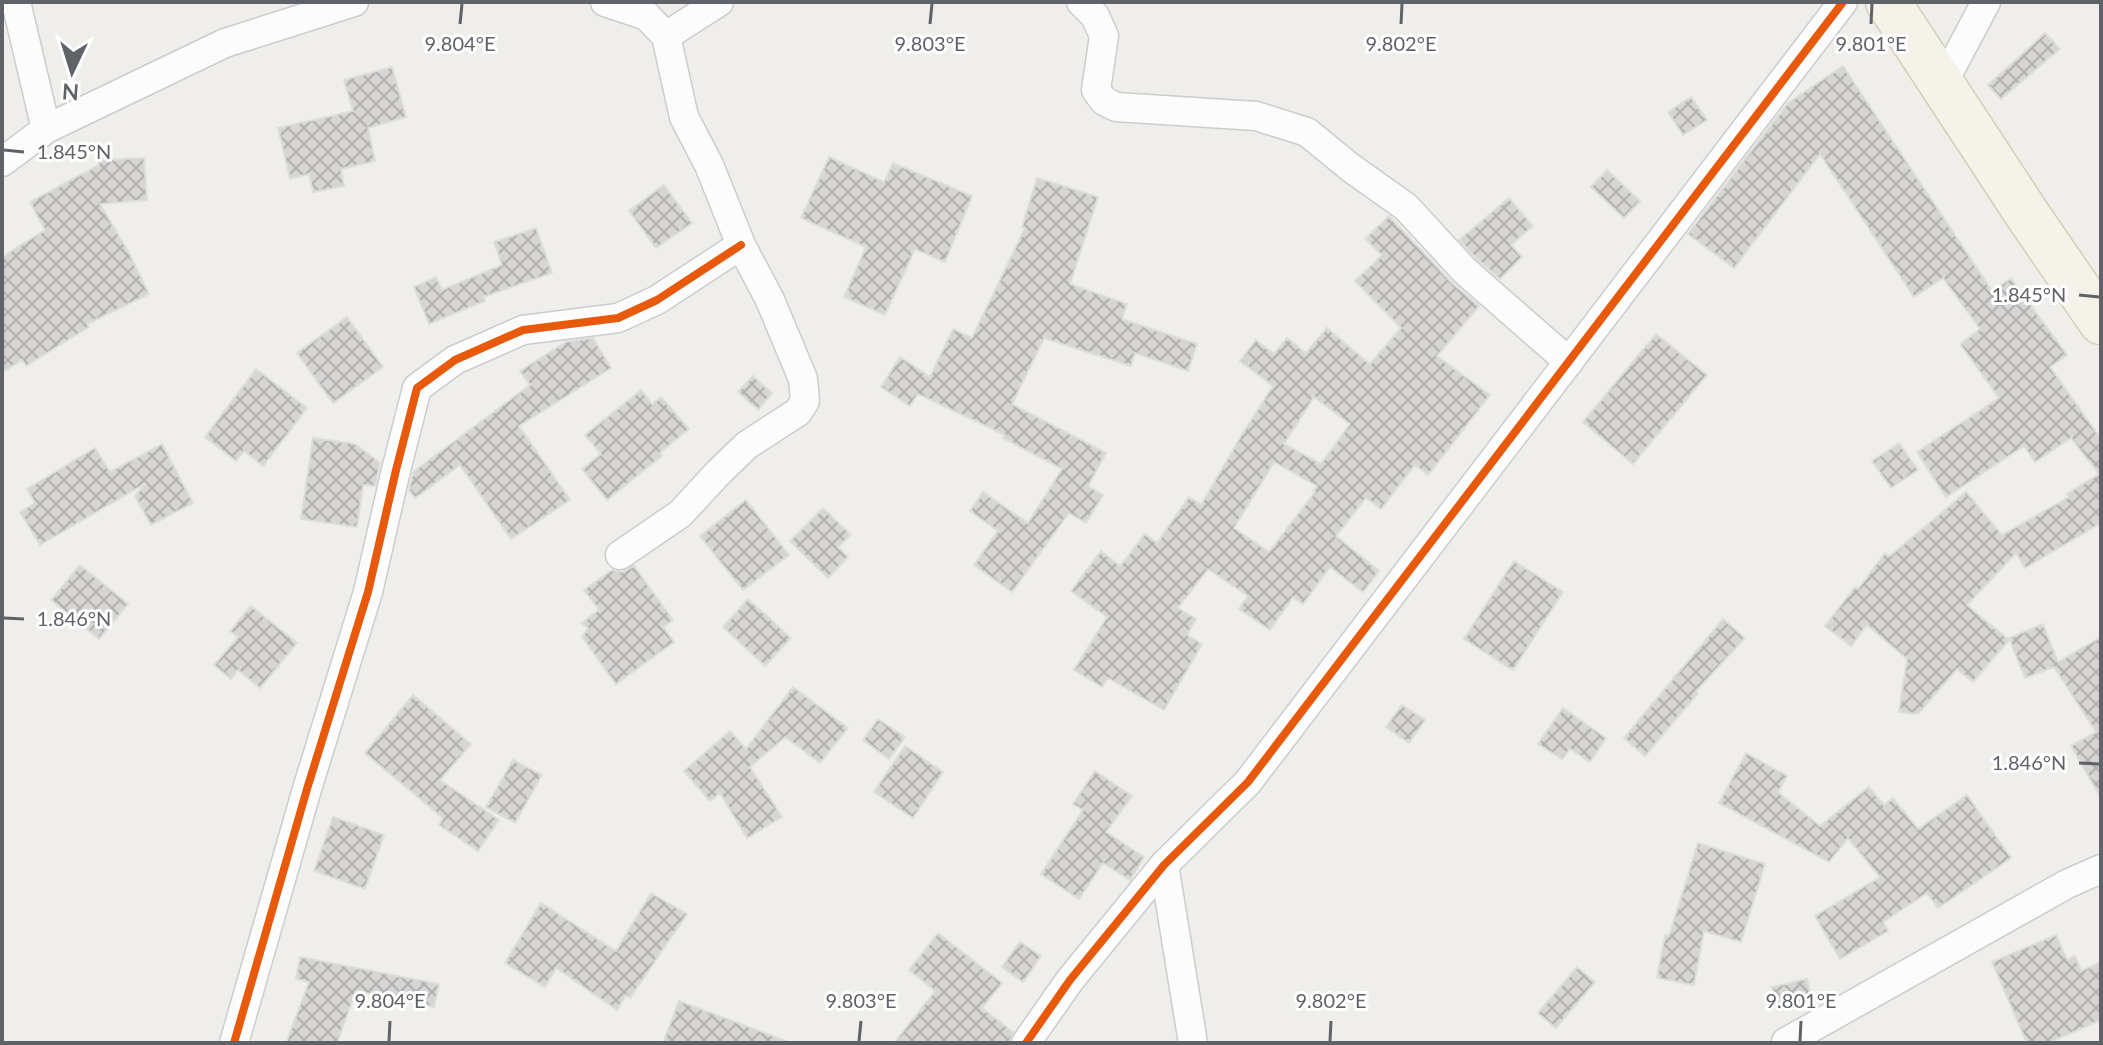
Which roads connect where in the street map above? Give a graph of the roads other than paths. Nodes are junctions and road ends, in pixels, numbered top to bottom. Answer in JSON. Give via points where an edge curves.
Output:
{"nodes":[{"id":1,"x":16,"y":2,"type":"edge"},
{"id":2,"x":354,"y":2,"type":"edge"},
{"id":3,"x":605,"y":2,"type":"edge"},
{"id":4,"x":719,"y":2,"type":"edge"},
{"id":5,"x":1081,"y":2,"type":"edge"},
{"id":6,"x":1843,"y":2,"type":"edge"},
{"id":7,"x":1888,"y":2,"type":"edge"},
{"id":8,"x":1986,"y":2,"type":"edge"},
{"id":9,"x":649,"y":18,"type":"edge"},
{"id":10,"x":1942,"y":85,"type":"junction"},
{"id":11,"x":46,"y":129,"type":"junction"},
{"id":12,"x":2,"y":162,"type":"edge"},
{"id":13,"x":741,"y":245,"type":"junction"},
{"id":14,"x":2101,"y":322,"type":"edge"},
{"id":15,"x":1569,"y":362,"type":"junction"},
{"id":16,"x":620,"y":555,"type":"dead end"},
{"id":17,"x":1164,"y":865,"type":"junction"},
{"id":18,"x":2101,"y":869,"type":"edge"},
{"id":19,"x":1786,"y":1042,"type":"edge"},
{"id":20,"x":234,"y":1043,"type":"edge"},
{"id":21,"x":1026,"y":1043,"type":"edge"},
{"id":22,"x":1193,"y":1043,"type":"edge"}],
"edges":[{"from":1,"to":11,"type":"street"},
{"from":2,"to":11,"type":"street","via":[[225,43]]},
{"from":3,"to":9,"type":"street"},
{"from":4,"to":9,"type":"street"},
{"from":5,"to":15,"type":"street","via":[[1104,36],[1096,90],[1104,101],[1116,107],[1256,116],[1307,132],[1406,207],[1465,271]]},
{"from":6,"to":15,"type":"street"},
{"from":7,"to":10,"type":"main road"},
{"from":8,"to":10,"type":"street"},
{"from":9,"to":13,"type":"street","via":[[684,117]]},
{"from":10,"to":14,"type":"main road"},
{"from":11,"to":12,"type":"street"},
{"from":13,"to":16,"type":"street","via":[[803,379],[805,401],[798,412],[747,445],[680,514]]},
{"from":13,"to":20,"type":"street","via":[[657,300],[618,318],[523,330],[455,360],[417,388],[368,592]]},
{"from":15,"to":17,"type":"street","via":[[1248,782]]},
{"from":17,"to":21,"type":"street"},
{"from":17,"to":22,"type":"street"},
{"from":18,"to":19,"type":"street"}]}
